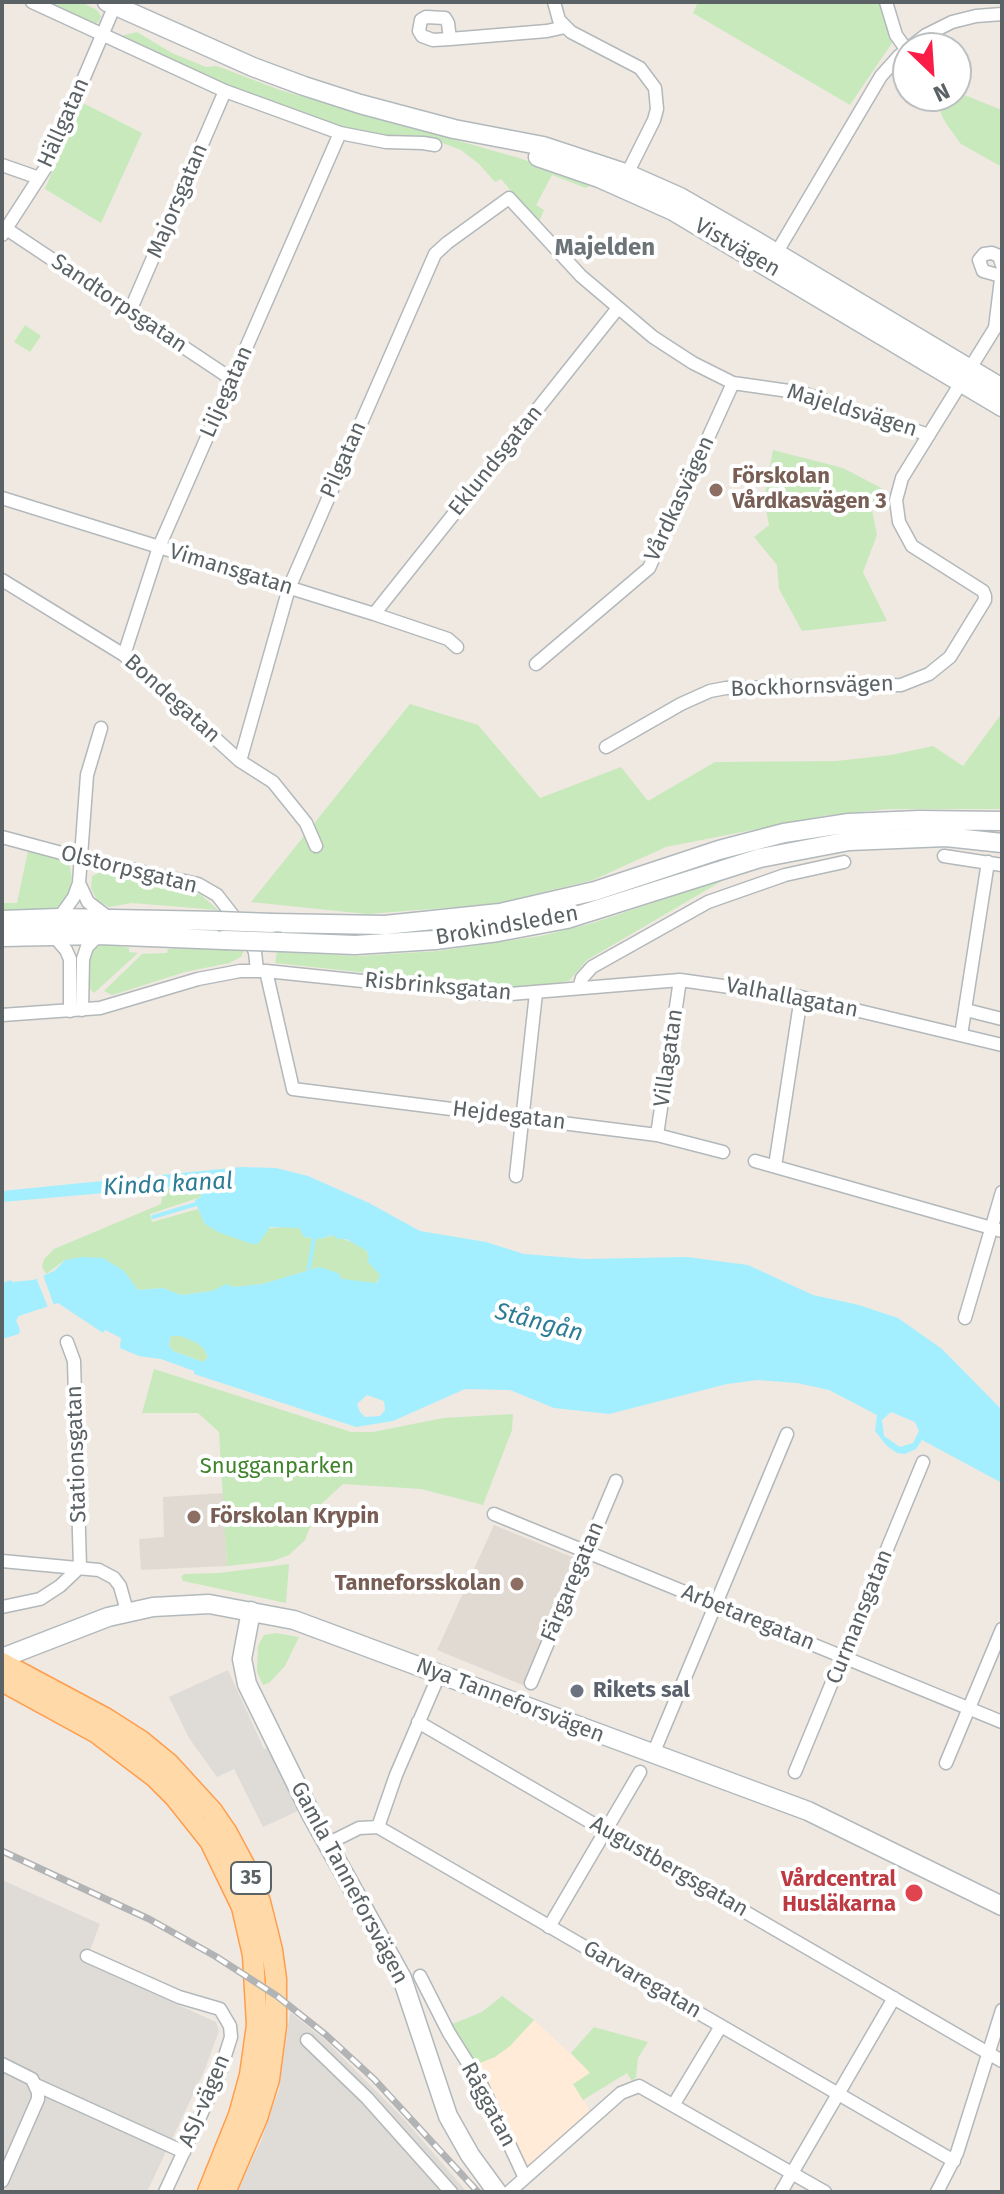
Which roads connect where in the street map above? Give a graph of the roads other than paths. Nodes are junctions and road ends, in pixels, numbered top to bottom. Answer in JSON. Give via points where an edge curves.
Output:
{"nodes":[{"id":1,"x":32,"y":2,"type":"edge"},
{"id":2,"x":554,"y":2,"type":"edge"},
{"id":3,"x":886,"y":2,"type":"edge"},
{"id":4,"x":111,"y":4,"type":"edge"},
{"id":5,"x":1002,"y":14,"type":"edge"},
{"id":6,"x":565,"y":27,"type":"junction"},
{"id":7,"x":895,"y":32,"type":"edge"},
{"id":8,"x":932,"y":32,"type":"edge"},
{"id":9,"x":103,"y":35,"type":"junction"},
{"id":10,"x":450,"y":39,"type":"dead end"},
{"id":11,"x":892,"y":64,"type":"edge"},
{"id":12,"x":225,"y":91,"type":"junction"},
{"id":13,"x":340,"y":133,"type":"junction"},
{"id":14,"x":435,"y":145,"type":"dead end"},
{"id":15,"x":2,"y":165,"type":"edge"},
{"id":16,"x":39,"y":178,"type":"junction"},
{"id":17,"x":624,"y":180,"type":"junction"},
{"id":18,"x":509,"y":198,"type":"joint"},
{"id":19,"x":4,"y":232,"type":"edge"},
{"id":20,"x":772,"y":260,"type":"junction"},
{"id":21,"x":1002,"y":271,"type":"edge"},
{"id":22,"x":618,"y":308,"type":"junction"},
{"id":23,"x":130,"y":311,"type":"junction"},
{"id":24,"x":966,"y":375,"type":"junction"},
{"id":25,"x":233,"y":380,"type":"junction"},
{"id":26,"x":733,"y":383,"type":"junction"},
{"id":27,"x":1002,"y":388,"type":"edge"},
{"id":28,"x":1002,"y":407,"type":"edge"},
{"id":29,"x":929,"y":435,"type":"junction"},
{"id":30,"x":2,"y":498,"type":"edge"},
{"id":31,"x":159,"y":547,"type":"junction"},
{"id":32,"x":2,"y":580,"type":"edge"},
{"id":33,"x":289,"y":588,"type":"junction"},
{"id":34,"x":374,"y":614,"type":"junction"},
{"id":35,"x":457,"y":647,"type":"dead end"},
{"id":36,"x":124,"y":655,"type":"junction"},
{"id":37,"x":536,"y":664,"type":"dead end"},
{"id":38,"x":101,"y":728,"type":"dead end"},
{"id":39,"x":606,"y":747,"type":"dead end"},
{"id":40,"x":240,"y":761,"type":"junction"},
{"id":41,"x":1002,"y":821,"type":"edge"},
{"id":42,"x":2,"y":837,"type":"edge"},
{"id":43,"x":1002,"y":843,"type":"edge"},
{"id":44,"x":316,"y":846,"type":"dead end"},
{"id":45,"x":944,"y":856,"type":"dead end"},
{"id":46,"x":80,"y":858,"type":"junction"},
{"id":47,"x":844,"y":862,"type":"dead end"},
{"id":48,"x":995,"y":864,"type":"edge"},
{"id":49,"x":79,"y":883,"type":"junction"},
{"id":50,"x":109,"y":918,"type":"junction"},
{"id":51,"x":2,"y":920,"type":"edge"},
{"id":52,"x":57,"y":927,"type":"junction"},
{"id":53,"x":99,"y":935,"type":"junction"},
{"id":54,"x":2,"y":937,"type":"edge"},
{"id":55,"x":262,"y":971,"type":"junction"},
{"id":56,"x":680,"y":980,"type":"junction"},
{"id":57,"x":579,"y":988,"type":"junction"},
{"id":58,"x":536,"y":993,"type":"junction"},
{"id":59,"x":801,"y":997,"type":"junction"},
{"id":60,"x":966,"y":1010,"type":"junction"},
{"id":61,"x":76,"y":1011,"type":"junction"},
{"id":62,"x":2,"y":1015,"type":"edge"},
{"id":63,"x":1002,"y":1019,"type":"edge"},
{"id":64,"x":961,"y":1035,"type":"junction"},
{"id":65,"x":1002,"y":1045,"type":"edge"},
{"id":66,"x":293,"y":1089,"type":"joint"},
{"id":67,"x":522,"y":1117,"type":"junction"},
{"id":68,"x":657,"y":1135,"type":"junction"},
{"id":69,"x":723,"y":1152,"type":"dead end"},
{"id":70,"x":755,"y":1161,"type":"dead end"},
{"id":71,"x":775,"y":1166,"type":"junction"},
{"id":72,"x":516,"y":1176,"type":"dead end"},
{"id":73,"x":1002,"y":1192,"type":"edge"},
{"id":74,"x":997,"y":1230,"type":"edge"},
{"id":75,"x":965,"y":1318,"type":"dead end"},
{"id":76,"x":67,"y":1342,"type":"dead end"},
{"id":77,"x":787,"y":1434,"type":"dead end"},
{"id":78,"x":923,"y":1462,"type":"dead end"},
{"id":79,"x":616,"y":1481,"type":"dead end"},
{"id":80,"x":494,"y":1514,"type":"dead end"},
{"id":81,"x":587,"y":1550,"type":"junction"},
{"id":82,"x":2,"y":1561,"type":"edge"},
{"id":83,"x":80,"y":1567,"type":"junction"},
{"id":84,"x":715,"y":1605,"type":"junction"},
{"id":85,"x":2,"y":1607,"type":"edge"},
{"id":86,"x":127,"y":1611,"type":"junction"},
{"id":87,"x":251,"y":1611,"type":"junction"},
{"id":88,"x":1002,"y":1629,"type":"edge"},
{"id":89,"x":843,"y":1656,"type":"junction"},
{"id":90,"x":5,"y":1667,"type":"edge"},
{"id":91,"x":439,"y":1675,"type":"junction"},
{"id":92,"x":531,"y":1683,"type":"dead end"},
{"id":93,"x":969,"y":1708,"type":"junction"},
{"id":94,"x":418,"y":1722,"type":"junction"},
{"id":95,"x":1002,"y":1722,"type":"edge"},
{"id":96,"x":653,"y":1754,"type":"junction"},
{"id":97,"x":946,"y":1763,"type":"dead end"},
{"id":98,"x":640,"y":1772,"type":"dead end"},
{"id":99,"x":795,"y":1772,"type":"dead end"},
{"id":100,"x":378,"y":1827,"type":"junction"},
{"id":101,"x":607,"y":1831,"type":"junction"},
{"id":102,"x":327,"y":1844,"type":"junction"},
{"id":103,"x":1002,"y":1906,"type":"edge"},
{"id":104,"x":549,"y":1927,"type":"junction"},
{"id":105,"x":87,"y":1956,"type":"dead end"},
{"id":106,"x":420,"y":1976,"type":"dead end"},
{"id":107,"x":894,"y":1998,"type":"junction"},
{"id":108,"x":1002,"y":2010,"type":"edge"},
{"id":109,"x":721,"y":2026,"type":"junction"},
{"id":110,"x":449,"y":2033,"type":"junction"},
{"id":111,"x":307,"y":2040,"type":"dead end"},
{"id":112,"x":423,"y":2040,"type":"junction"},
{"id":113,"x":989,"y":2053,"type":"junction"},
{"id":114,"x":1002,"y":2061,"type":"edge"},
{"id":115,"x":2,"y":2064,"type":"edge"},
{"id":116,"x":36,"y":2085,"type":"junction"},
{"id":117,"x":838,"y":2094,"type":"junction"},
{"id":118,"x":674,"y":2104,"type":"junction"},
{"id":119,"x":184,"y":2152,"type":"junction"},
{"id":120,"x":954,"y":2161,"type":"junction"},
{"id":121,"x":792,"y":2173,"type":"junction"},
{"id":122,"x":525,"y":2178,"type":"junction"},
{"id":123,"x":2,"y":2181,"type":"edge"},
{"id":124,"x":165,"y":2192,"type":"edge"},
{"id":125,"x":208,"y":2192,"type":"edge"},
{"id":126,"x":225,"y":2192,"type":"edge"},
{"id":127,"x":451,"y":2192,"type":"edge"},
{"id":128,"x":497,"y":2192,"type":"edge"},
{"id":129,"x":509,"y":2192,"type":"edge"},
{"id":130,"x":781,"y":2192,"type":"edge"},
{"id":131,"x":825,"y":2192,"type":"edge"},
{"id":132,"x":937,"y":2192,"type":"edge"}],
"edges":[{"from":1,"to":9,"type":"street"},
{"from":2,"to":6,"type":"street"},
{"from":3,"to":7,"type":"street"},
{"from":4,"to":9,"type":"street","name":"Hällgatan"},
{"from":4,"to":17,"type":"main road","name":"Vistvägen","via":[[304,86],[454,129],[543,146]]},
{"from":5,"to":8,"type":"street","via":[[952,22]]},
{"from":6,"to":10,"type":"street"},
{"from":6,"to":17,"type":"street","via":[[640,68],[655,88],[654,120]]},
{"from":9,"to":12,"type":"street"},
{"from":9,"to":16,"type":"street","name":"Hällgatan"},
{"from":11,"to":20,"type":"street"},
{"from":12,"to":13,"type":"street"},
{"from":12,"to":23,"type":"street","name":"Majorsgatan"},
{"from":13,"to":14,"type":"street"},
{"from":13,"to":25,"type":"street","name":"Liljegatan"},
{"from":15,"to":16,"type":"street"},
{"from":16,"to":19,"type":"street","name":"Hällgatan"},
{"from":17,"to":20,"type":"main road","name":"Vistvägen","via":[[680,197]]},
{"from":18,"to":22,"type":"street","name":"Majeldsvägen"},
{"from":18,"to":33,"type":"street","name":"Pilgatan","via":[[435,254]]},
{"from":19,"to":23,"type":"street","name":"Sandtorpsgatan"},
{"from":20,"to":24,"type":"main road","name":"Vistvägen"},
{"from":21,"to":24,"type":"street","name":"Bockhornsvägen","via":[[997,324]]},
{"from":22,"to":26,"type":"street","name":"Majeldsvägen","via":[[682,356]]},
{"from":22,"to":34,"type":"street","name":"Eklundsgatan"},
{"from":23,"to":25,"type":"street","name":"Sandtorpsgatan"},
{"from":24,"to":27,"type":"main road","name":"Vistvägen"},
{"from":24,"to":28,"type":"main road","name":"Vistvägen"},
{"from":24,"to":29,"type":"street","name":"Bockhornsvägen"},
{"from":25,"to":31,"type":"street","name":"Liljegatan"},
{"from":26,"to":29,"type":"street","name":"Majeldsvägen","via":[[803,393]]},
{"from":26,"to":37,"type":"street","name":"Vårdkasvägen","via":[[649,568]]},
{"from":29,"to":39,"type":"street","name":"Bockhornsvägen","via":[[897,489],[899,522],[912,546],[985,596],[944,663],[922,678],[891,686],[710,691]]},
{"from":30,"to":31,"type":"street","name":"Vimansgatan"},
{"from":31,"to":33,"type":"street","name":"Vimansgatan"},
{"from":31,"to":36,"type":"street","name":"Liljegatan"},
{"from":32,"to":36,"type":"street","name":"Bondegatan"},
{"from":33,"to":34,"type":"street","name":"Vimansgatan"},
{"from":33,"to":40,"type":"street","name":"Pilgatan"},
{"from":34,"to":35,"type":"street","name":"Vimansgatan","via":[[448,639]]},
{"from":36,"to":40,"type":"street","name":"Bondegatan"},
{"from":38,"to":46,"type":"street","via":[[87,775]]},
{"from":40,"to":44,"type":"street","name":"Bondegatan","via":[[273,782],[306,823]]},
{"from":41,"to":50,"type":"main road","name":"Brokindsleden","bridge":true,"via":[[849,823],[784,833],[595,891],[484,915],[385,925]]},
{"from":42,"to":46,"type":"street","name":"Olstorpsgatan"},
{"from":43,"to":53,"type":"main road","name":"Brokindsleden","bridge":true,"via":[[946,837],[849,841],[760,858],[567,919],[435,940],[355,945]]},
{"from":45,"to":48,"type":"street"},
{"from":46,"to":49,"type":"street"},
{"from":46,"to":55,"type":"street","name":"Olstorpsgatan","via":[[182,879],[217,895],[245,931]]},
{"from":47,"to":57,"type":"street","via":[[785,875],[708,902],[592,967]]},
{"from":48,"to":60,"type":"street"},
{"from":49,"to":50,"type":"street","via":[[88,902]]},
{"from":49,"to":52,"type":"street"},
{"from":50,"to":52,"type":"main road","name":"Brokindsleden"},
{"from":51,"to":52,"type":"main road","name":"Brokindsleden"},
{"from":52,"to":53,"type":"main road","name":"Brokindsleden"},
{"from":52,"to":54,"type":"main road","name":"Brokindsleden"},
{"from":52,"to":61,"type":"street","via":[[70,959]]},
{"from":53,"to":61,"type":"street","via":[[83,959]]},
{"from":55,"to":58,"type":"street","name":"Risbrinksgatan","via":[[460,992]]},
{"from":55,"to":61,"type":"street","name":"Risbrinksgatan","via":[[217,975]]},
{"from":55,"to":66,"type":"street","name":"Olstorpsgatan"},
{"from":56,"to":57,"type":"street","name":"Valhallagatan"},
{"from":56,"to":59,"type":"street","name":"Valhallagatan"},
{"from":56,"to":68,"type":"street","name":"Villagatan"},
{"from":57,"to":58,"type":"street","name":"Risbrinksgatan"},
{"from":58,"to":67,"type":"street"},
{"from":59,"to":64,"type":"street","name":"Valhallagatan"},
{"from":59,"to":71,"type":"street"},
{"from":60,"to":63,"type":"street"},
{"from":60,"to":64,"type":"street"},
{"from":61,"to":62,"type":"street","name":"Risbrinksgatan"},
{"from":64,"to":65,"type":"street","name":"Valhallagatan"},
{"from":66,"to":67,"type":"street","name":"Hejdegatan"},
{"from":67,"to":68,"type":"street","name":"Hejdegatan"},
{"from":67,"to":72,"type":"street"},
{"from":68,"to":69,"type":"street","name":"Hejdegatan"},
{"from":70,"to":71,"type":"street"},
{"from":71,"to":74,"type":"street"},
{"from":73,"to":74,"type":"street"},
{"from":74,"to":75,"type":"street"},
{"from":76,"to":83,"type":"street","name":"Stationsgatan","via":[[74,1361]]},
{"from":77,"to":84,"type":"street"},
{"from":78,"to":89,"type":"street","name":"Curmansgatan"},
{"from":79,"to":81,"type":"street","name":"Färgaregatan"},
{"from":80,"to":81,"type":"street","name":"Arbetaregatan"},
{"from":81,"to":84,"type":"street","name":"Arbetaregatan"},
{"from":81,"to":92,"type":"street","name":"Färgaregatan"},
{"from":82,"to":83,"type":"street"},
{"from":83,"to":85,"type":"street","via":[[40,1599]]},
{"from":83,"to":86,"type":"street","via":[[114,1578]]},
{"from":84,"to":89,"type":"street","name":"Arbetaregatan"},
{"from":84,"to":96,"type":"street"},
{"from":86,"to":87,"type":"main road","name":"Nya Tanneforsvägen","via":[[195,1604]]},
{"from":86,"to":90,"type":"main road","name":"Nya Tanneforsvägen"},
{"from":87,"to":91,"type":"main road","name":"Nya Tanneforsvägen","via":[[330,1632]]},
{"from":87,"to":102,"type":"main road","name":"Gamla Tanneforsvägen","via":[[242,1659],[247,1684]]},
{"from":88,"to":93,"type":"street"},
{"from":89,"to":93,"type":"street","name":"Arbetaregatan"},
{"from":89,"to":99,"type":"street","name":"Curmansgatan"},
{"from":90,"to":125,"type":"main road","number":"35","via":[[155,1777],[210,1841],[237,1896],[253,1955],[257,2025],[239,2115]]},
{"from":90,"to":126,"type":"main road","number":"35","via":[[105,1718],[169,1764],[212,1811],[250,1876],[272,1950],[276,2026],[269,2079]]},
{"from":91,"to":94,"type":"street"},
{"from":91,"to":96,"type":"main road","name":"Nya Tanneforsvägen"},
{"from":93,"to":95,"type":"street","name":"Arbetaregatan"},
{"from":93,"to":97,"type":"street"},
{"from":94,"to":100,"type":"street"},
{"from":94,"to":101,"type":"street","name":"Augustbergsgatan"},
{"from":96,"to":103,"type":"main road","name":"Nya Tanneforsvägen","via":[[808,1811]]},
{"from":98,"to":101,"type":"street"},
{"from":100,"to":102,"type":"street","via":[[359,1828]]},
{"from":100,"to":104,"type":"street","name":"Garvaregatan"},
{"from":101,"to":104,"type":"street"},
{"from":101,"to":107,"type":"street","name":"Augustbergsgatan"},
{"from":102,"to":112,"type":"main road","name":"Gamla Tanneforsvägen","via":[[402,1978]]},
{"from":104,"to":109,"type":"street","name":"Garvaregatan"},
{"from":105,"to":119,"type":"street","name":"ASJ-vägen","via":[[179,1997],[211,2005],[226,2017],[231,2037],[224,2063]]},
{"from":106,"to":110,"type":"street","name":"Råggatan"},
{"from":107,"to":113,"type":"street","name":"Augustbergsgatan"},
{"from":107,"to":117,"type":"street"},
{"from":108,"to":113,"type":"street"},
{"from":109,"to":117,"type":"street","name":"Garvaregatan"},
{"from":109,"to":118,"type":"street"},
{"from":110,"to":112,"type":"street"},
{"from":110,"to":122,"type":"street","name":"Råggatan","via":[[481,2084]]},
{"from":111,"to":127,"type":"street"},
{"from":112,"to":128,"type":"main road","name":"Gamla Tanneforsvägen","via":[[448,2116]]},
{"from":113,"to":114,"type":"street","name":"Augustbergsgatan"},
{"from":113,"to":120,"type":"street"},
{"from":115,"to":116,"type":"street"},
{"from":116,"to":119,"type":"street"},
{"from":116,"to":123,"type":"street","via":[[38,2099]]},
{"from":117,"to":120,"type":"street","name":"Garvaregatan"},
{"from":117,"to":121,"type":"street"},
{"from":118,"to":121,"type":"street"},
{"from":118,"to":122,"type":"street","via":[[639,2086],[627,2089]]},
{"from":119,"to":124,"type":"street","name":"ASJ-vägen"},
{"from":120,"to":132,"type":"street"},
{"from":121,"to":130,"type":"street"},
{"from":121,"to":131,"type":"street"},
{"from":122,"to":129,"type":"street"}]}
